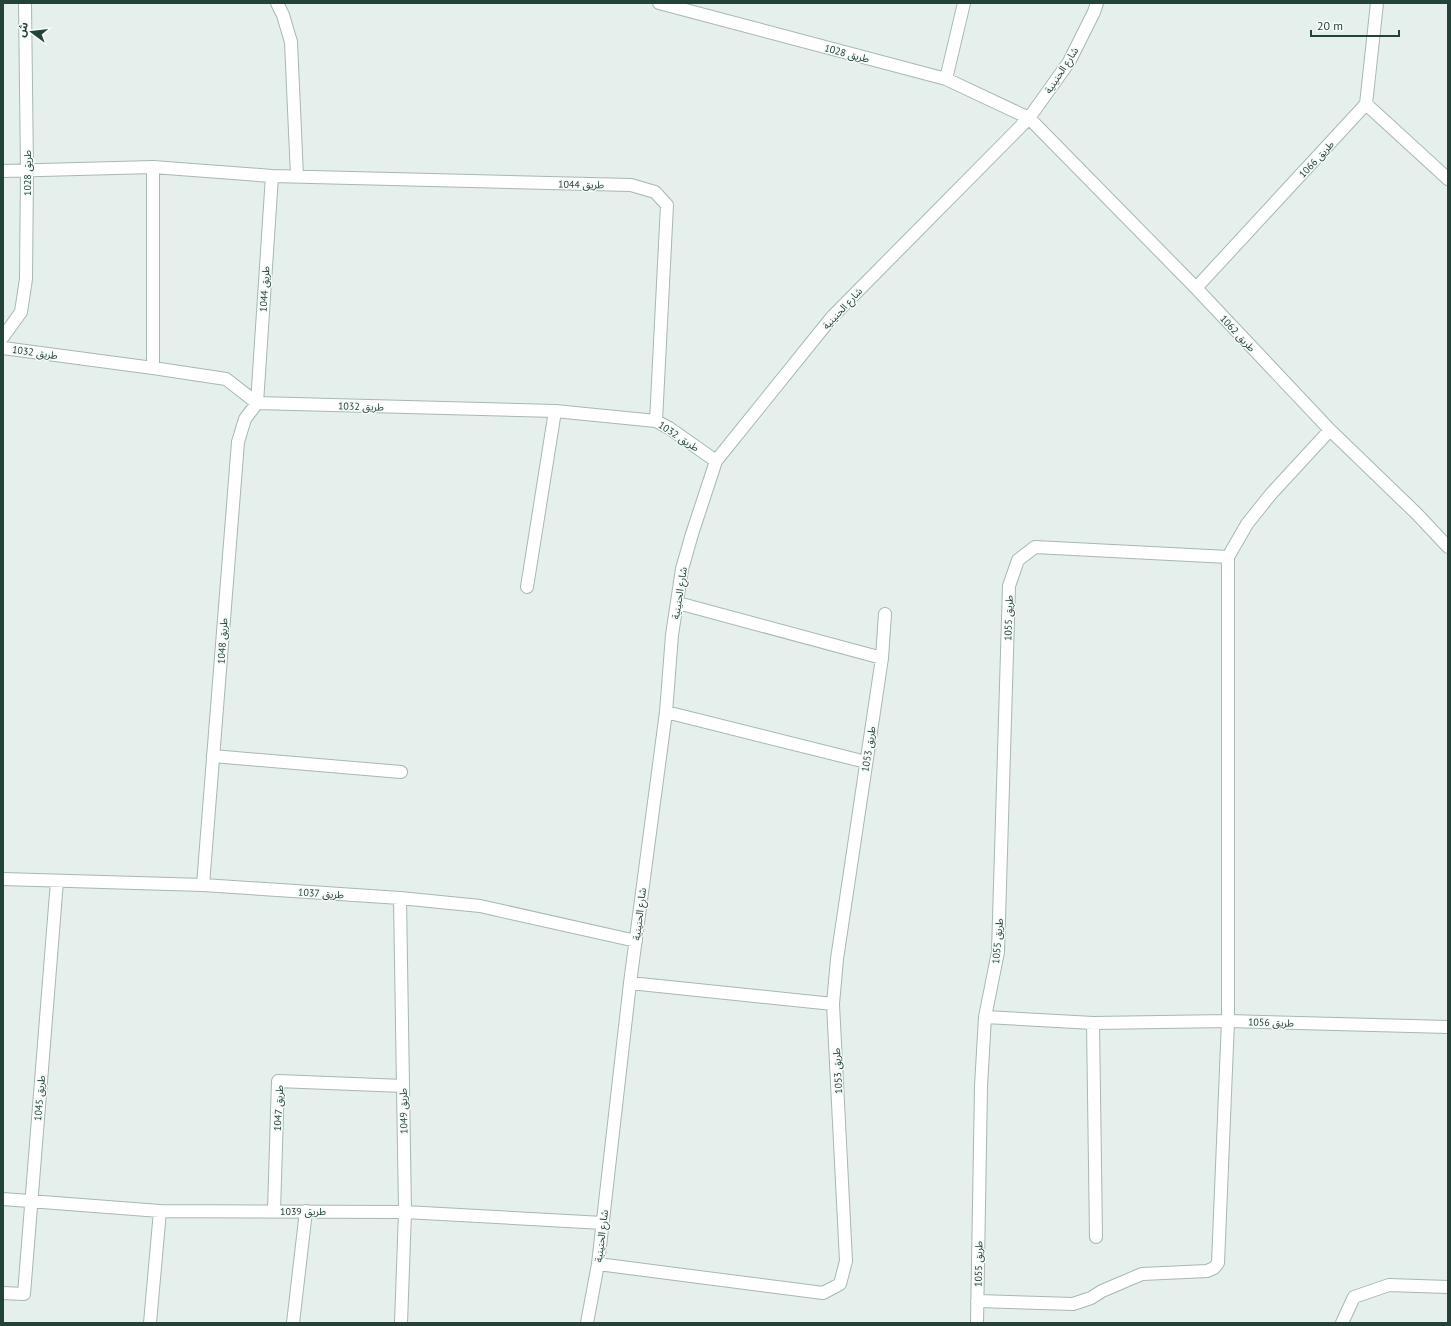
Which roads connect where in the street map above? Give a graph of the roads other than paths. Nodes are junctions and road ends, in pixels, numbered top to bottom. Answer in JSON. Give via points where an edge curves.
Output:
{"nodes":[{"id":1,"x":26,"y":3,"type":"edge"},
{"id":2,"x":277,"y":3,"type":"edge"},
{"id":3,"x":659,"y":3,"type":"edge"},
{"id":4,"x":964,"y":3,"type":"edge"},
{"id":5,"x":1097,"y":3,"type":"edge"},
{"id":6,"x":1377,"y":3,"type":"edge"},
{"id":7,"x":946,"y":79,"type":"junction"},
{"id":8,"x":1366,"y":104,"type":"junction"},
{"id":9,"x":1029,"y":118,"type":"junction"},
{"id":10,"x":153,"y":167,"type":"junction"},
{"id":11,"x":27,"y":170,"type":"junction"},
{"id":12,"x":3,"y":171,"type":"edge"},
{"id":13,"x":272,"y":176,"type":"junction"},
{"id":14,"x":297,"y":176,"type":"junction"},
{"id":15,"x":1448,"y":179,"type":"edge"},
{"id":16,"x":1196,"y":288,"type":"junction"},
{"id":17,"x":3,"y":337,"type":"edge"},
{"id":18,"x":3,"y":348,"type":"edge"},
{"id":19,"x":153,"y":368,"type":"junction"},
{"id":20,"x":257,"y":403,"type":"junction"},
{"id":21,"x":555,"y":411,"type":"junction"},
{"id":22,"x":656,"y":421,"type":"junction"},
{"id":23,"x":1330,"y":430,"type":"junction"},
{"id":24,"x":716,"y":461,"type":"junction"},
{"id":25,"x":1448,"y":547,"type":"edge"},
{"id":26,"x":1228,"y":557,"type":"junction"},
{"id":27,"x":527,"y":587,"type":"dead end"},
{"id":28,"x":678,"y":603,"type":"junction"},
{"id":29,"x":885,"y":614,"type":"dead end"},
{"id":30,"x":882,"y":658,"type":"junction"},
{"id":31,"x":666,"y":712,"type":"junction"},
{"id":32,"x":213,"y":756,"type":"junction"},
{"id":33,"x":866,"y":762,"type":"junction"},
{"id":34,"x":401,"y":772,"type":"dead end"},
{"id":35,"x":3,"y":879,"type":"edge"},
{"id":36,"x":57,"y":881,"type":"junction"},
{"id":37,"x":203,"y":885,"type":"junction"},
{"id":38,"x":400,"y":898,"type":"junction"},
{"id":39,"x":636,"y":940,"type":"junction"},
{"id":40,"x":630,"y":983,"type":"junction"},
{"id":41,"x":833,"y":1004,"type":"junction"},
{"id":42,"x":985,"y":1017,"type":"junction"},
{"id":43,"x":1228,"y":1021,"type":"junction"},
{"id":44,"x":1093,"y":1023,"type":"junction"},
{"id":45,"x":1448,"y":1027,"type":"edge"},
{"id":46,"x":403,"y":1086,"type":"junction"},
{"id":47,"x":3,"y":1199,"type":"edge"},
{"id":48,"x":30,"y":1202,"type":"junction"},
{"id":49,"x":160,"y":1211,"type":"junction"},
{"id":50,"x":274,"y":1211,"type":"junction"},
{"id":51,"x":306,"y":1211,"type":"junction"},
{"id":52,"x":404,"y":1212,"type":"junction"},
{"id":53,"x":603,"y":1223,"type":"junction"},
{"id":54,"x":1096,"y":1237,"type":"dead end"},
{"id":55,"x":598,"y":1264,"type":"junction"},
{"id":56,"x":1448,"y":1286,"type":"edge"},
{"id":57,"x":3,"y":1293,"type":"edge"},
{"id":58,"x":977,"y":1301,"type":"junction"},
{"id":59,"x":150,"y":1323,"type":"edge"},
{"id":60,"x":293,"y":1323,"type":"edge"},
{"id":61,"x":401,"y":1323,"type":"edge"},
{"id":62,"x":587,"y":1323,"type":"edge"},
{"id":63,"x":977,"y":1323,"type":"edge"},
{"id":64,"x":1342,"y":1323,"type":"edge"}],
"edges":[{"from":1,"to":11,"type":"street","name":"طريق 1028"},
{"from":2,"to":14,"type":"street","via":[[291,42]]},
{"from":3,"to":7,"type":"street","name":"طريق 1028"},
{"from":4,"to":7,"type":"street"},
{"from":5,"to":9,"type":"street","name":"شارع الحنينية","via":[[1069,62]]},
{"from":6,"to":8,"type":"street"},
{"from":7,"to":9,"type":"street","name":"طريق 1028"},
{"from":8,"to":15,"type":"street"},
{"from":8,"to":16,"type":"street","name":"طريق 1066"},
{"from":9,"to":16,"type":"street","name":"طريق 1062"},
{"from":9,"to":24,"type":"street","name":"شارع الحنينية","via":[[832,317]]},
{"from":10,"to":11,"type":"street","name":"طريق 1044"},
{"from":10,"to":13,"type":"street","name":"طريق 1044"},
{"from":10,"to":19,"type":"street"},
{"from":11,"to":12,"type":"street","name":"طريق 1044"},
{"from":11,"to":17,"type":"street","name":"طريق 1028","via":[[26,279],[21,312]]},
{"from":13,"to":14,"type":"street","name":"طريق 1044"},
{"from":13,"to":20,"type":"street","name":"طريق 1044"},
{"from":14,"to":22,"type":"street","name":"طريق 1044","via":[[631,185],[655,192],[667,205]]},
{"from":16,"to":23,"type":"street","name":"طريق 1062"},
{"from":18,"to":19,"type":"street","name":"طريق 1032"},
{"from":19,"to":20,"type":"street","name":"طريق 1032","via":[[226,379]]},
{"from":20,"to":21,"type":"street","name":"طريق 1032"},
{"from":20,"to":32,"type":"street","name":"طريق 1048","via":[[245,419],[238,442]]},
{"from":21,"to":22,"type":"street","name":"طريق 1032"},
{"from":21,"to":27,"type":"street"},
{"from":22,"to":24,"type":"street","name":"طريق 1032"},
{"from":23,"to":25,"type":"street","name":"طريق 1062"},
{"from":23,"to":26,"type":"street","via":[[1271,494],[1247,524]]},
{"from":24,"to":28,"type":"street","name":"شارع الحنينية","via":[[682,569]]},
{"from":26,"to":42,"type":"street","name":"طريق 1055","via":[[1035,547],[1018,560],[1009,586],[998,952]]},
{"from":26,"to":43,"type":"street"},
{"from":28,"to":30,"type":"street"},
{"from":28,"to":31,"type":"street","name":"شارع الحنينية","via":[[672,635]]},
{"from":29,"to":30,"type":"street","name":"طريق 1053"},
{"from":30,"to":33,"type":"street","name":"طريق 1053"},
{"from":31,"to":33,"type":"street"},
{"from":31,"to":39,"type":"street","name":"شارع الحنينية"},
{"from":32,"to":34,"type":"street"},
{"from":32,"to":37,"type":"street","name":"طريق 1048"},
{"from":33,"to":41,"type":"street","name":"طريق 1053","via":[[837,959]]},
{"from":35,"to":36,"type":"street","name":"طريق 1037"},
{"from":36,"to":37,"type":"street","name":"طريق 1037"},
{"from":36,"to":48,"type":"street","name":"طريق 1045"},
{"from":37,"to":38,"type":"street","name":"طريق 1037"},
{"from":38,"to":39,"type":"street","name":"طريق 1037","via":[[480,906]]},
{"from":38,"to":46,"type":"street","name":"طريق 1049"},
{"from":39,"to":40,"type":"street","name":"شارع الحنينية"},
{"from":40,"to":41,"type":"street"},
{"from":40,"to":53,"type":"street","name":"شارع الحنينية"},
{"from":41,"to":55,"type":"street","name":"طريق 1053","via":[[846,1261],[840,1284],[823,1293]]},
{"from":42,"to":44,"type":"street","name":"طريق 1056"},
{"from":42,"to":58,"type":"street","name":"طريق 1055","via":[[981,1086]]},
{"from":43,"to":44,"type":"street","name":"طريق 1056"},
{"from":43,"to":45,"type":"street","name":"طريق 1056"},
{"from":43,"to":58,"type":"street","via":[[1218,1263],[1214,1268],[1207,1271],[1142,1274],[1073,1304]]},
{"from":44,"to":54,"type":"street"},
{"from":46,"to":50,"type":"street","name":"طريق 1047","via":[[278,1081]]},
{"from":46,"to":52,"type":"street","name":"طريق 1049"},
{"from":47,"to":48,"type":"street","name":"طريق 1039"},
{"from":48,"to":49,"type":"street","name":"طريق 1039"},
{"from":48,"to":57,"type":"street","name":"طريق 1045","via":[[24,1294]]},
{"from":49,"to":50,"type":"street","name":"طريق 1039"},
{"from":49,"to":59,"type":"street"},
{"from":50,"to":51,"type":"street","name":"طريق 1039"},
{"from":51,"to":52,"type":"street","name":"طريق 1039"},
{"from":51,"to":60,"type":"street"},
{"from":52,"to":53,"type":"street","name":"طريق 1039"},
{"from":52,"to":61,"type":"street","name":"طريق 1049"},
{"from":53,"to":55,"type":"street","name":"شارع الحنينية"},
{"from":55,"to":62,"type":"street","name":"شارع الحنينية"},
{"from":56,"to":64,"type":"street","via":[[1389,1285],[1354,1297]]},
{"from":58,"to":63,"type":"street","name":"طريق 1055"}]}
